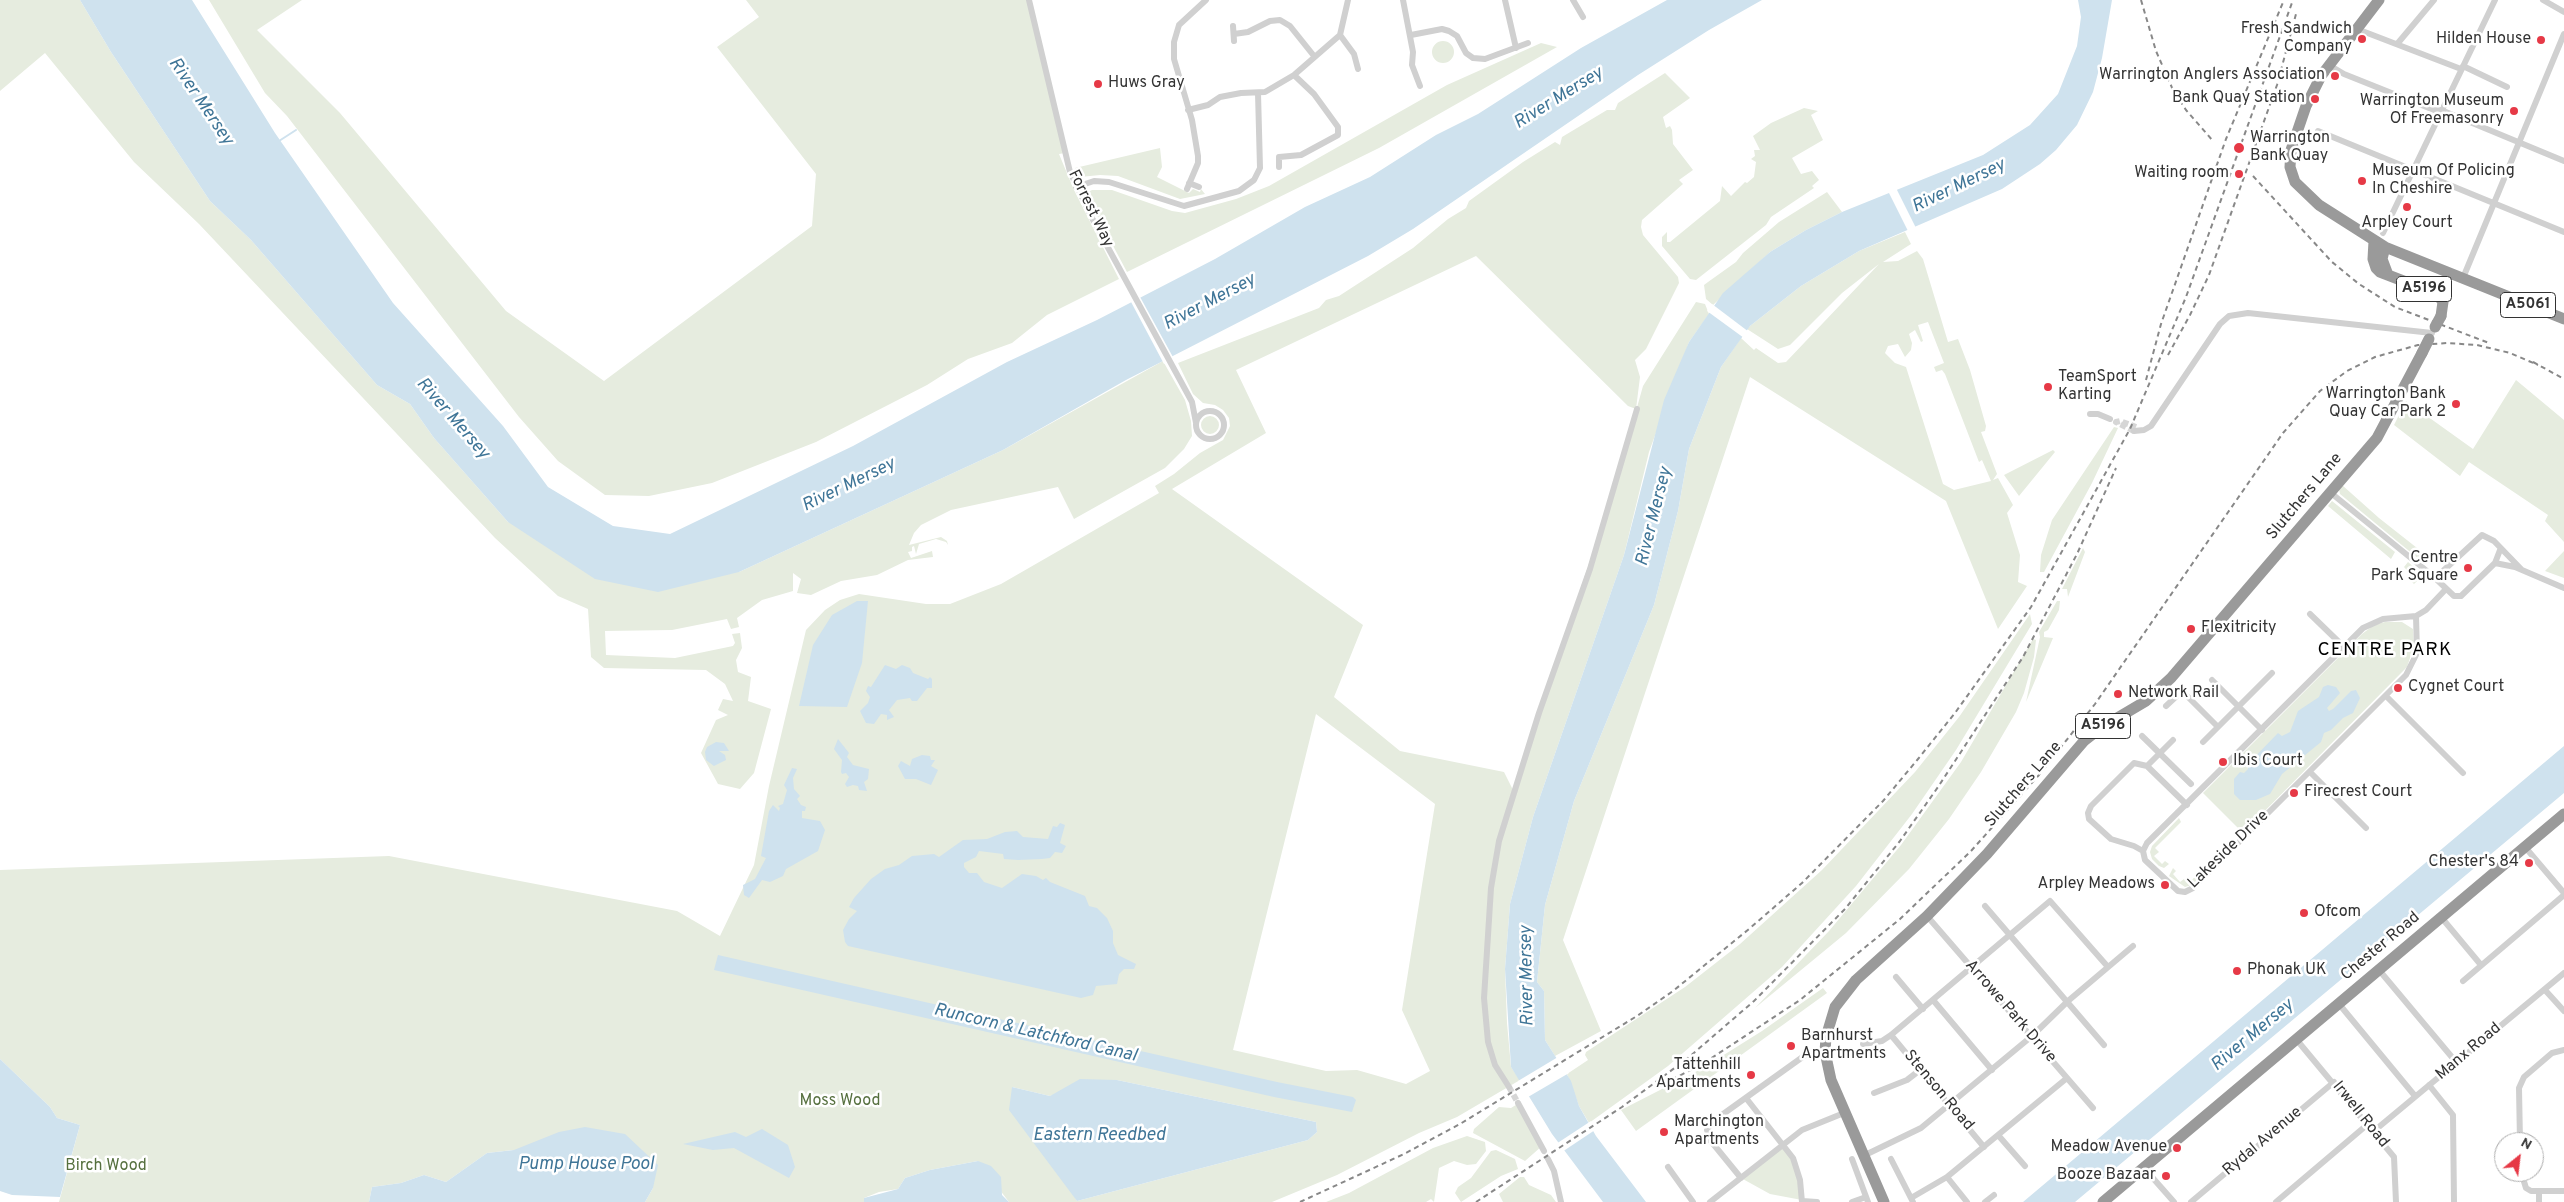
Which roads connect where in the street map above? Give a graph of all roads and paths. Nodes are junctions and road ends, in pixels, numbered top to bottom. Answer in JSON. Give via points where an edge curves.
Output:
{"nodes":[{"id":1,"x":1029,"y":0,"type":"edge"},
{"id":2,"x":1206,"y":0,"type":"edge"},
{"id":3,"x":1348,"y":0,"type":"edge"},
{"id":4,"x":1403,"y":0,"type":"edge"},
{"id":5,"x":1506,"y":0,"type":"edge"},
{"id":6,"x":1573,"y":0,"type":"edge"},
{"id":7,"x":2379,"y":0,"type":"edge"},
{"id":8,"x":2434,"y":0,"type":"edge"},
{"id":9,"x":2495,"y":0,"type":"edge"},
{"id":10,"x":2544,"y":0,"type":"edge"},
{"id":11,"x":2564,"y":12,"type":"edge"},
{"id":12,"x":1583,"y":18,"type":"dead end"},
{"id":13,"x":1232,"y":26,"type":"dead end"},
{"id":14,"x":2357,"y":29,"type":"junction"},
{"id":15,"x":2564,"y":34,"type":"edge"},
{"id":16,"x":1340,"y":35,"type":"junction"},
{"id":17,"x":1411,"y":35,"type":"junction"},
{"id":18,"x":1528,"y":43,"type":"dead end"},
{"id":19,"x":2398,"y":43,"type":"junction"},
{"id":20,"x":1516,"y":48,"type":"junction"},
{"id":21,"x":1314,"y":56,"type":"junction"},
{"id":22,"x":2329,"y":66,"type":"junction"},
{"id":23,"x":2462,"y":67,"type":"junction"},
{"id":24,"x":1358,"y":69,"type":"dead end"},
{"id":25,"x":1294,"y":74,"type":"junction"},
{"id":26,"x":1420,"y":86,"type":"dead end"},
{"id":27,"x":2507,"y":87,"type":"dead end"},
{"id":28,"x":1258,"y":93,"type":"junction"},
{"id":29,"x":1188,"y":110,"type":"junction"},
{"id":30,"x":2443,"y":111,"type":"junction"},
{"id":31,"x":2318,"y":131,"type":"dead end"},
{"id":32,"x":2518,"y":142,"type":"junction"},
{"id":33,"x":2564,"y":161,"type":"edge"},
{"id":34,"x":1279,"y":167,"type":"dead end"},
{"id":35,"x":2412,"y":171,"type":"junction"},
{"id":36,"x":1076,"y":187,"type":"junction"},
{"id":37,"x":1199,"y":187,"type":"dead end"},
{"id":38,"x":2494,"y":203,"type":"junction"},
{"id":39,"x":2564,"y":232,"type":"edge"},
{"id":40,"x":2383,"y":233,"type":"dead end"},
{"id":41,"x":2374,"y":241,"type":"junction"},
{"id":42,"x":2385,"y":247,"type":"junction"},
{"id":43,"x":2388,"y":275,"type":"junction"},
{"id":44,"x":2463,"y":278,"type":"junction"},
{"id":45,"x":2564,"y":320,"type":"edge"},
{"id":46,"x":2432,"y":333,"type":"junction"},
{"id":47,"x":1192,"y":402,"type":"junction"},
{"id":48,"x":1637,"y":409,"type":"dead end"},
{"id":49,"x":1210,"y":411,"type":"junction"},
{"id":50,"x":2090,"y":414,"type":"dead end"},
{"id":51,"x":2110,"y":419,"type":"dead end"},
{"id":52,"x":1196,"y":423,"type":"junction"},
{"id":53,"x":2136,"y":429,"type":"tunnel mouth"},
{"id":54,"x":2331,"y":493,"type":"junction"},
{"id":55,"x":2500,"y":550,"type":"junction"},
{"id":56,"x":2494,"y":562,"type":"junction"},
{"id":57,"x":2421,"y":566,"type":"junction"},
{"id":58,"x":2444,"y":570,"type":"junction"},
{"id":59,"x":2522,"y":570,"type":"junction"},
{"id":60,"x":2440,"y":582,"type":"junction"},
{"id":61,"x":2564,"y":588,"type":"edge"},
{"id":62,"x":2446,"y":589,"type":"junction"},
{"id":63,"x":2310,"y":614,"type":"dead end"},
{"id":64,"x":2416,"y":616,"type":"junction"},
{"id":65,"x":2344,"y":647,"type":"junction"},
{"id":66,"x":2272,"y":672,"type":"dead end"},
{"id":67,"x":2212,"y":680,"type":"dead end"},
{"id":68,"x":2386,"y":696,"type":"junction"},
{"id":69,"x":2166,"y":706,"type":"dead end"},
{"id":70,"x":2238,"y":706,"type":"junction"},
{"id":71,"x":2218,"y":727,"type":"junction"},
{"id":72,"x":2262,"y":730,"type":"junction"},
{"id":73,"x":2142,"y":736,"type":"dead end"},
{"id":74,"x":2173,"y":740,"type":"dead end"},
{"id":75,"x":2203,"y":742,"type":"dead end"},
{"id":76,"x":2160,"y":754,"type":"junction"},
{"id":77,"x":2148,"y":766,"type":"junction"},
{"id":78,"x":2310,"y":772,"type":"junction"},
{"id":79,"x":2463,"y":773,"type":"dead end"},
{"id":80,"x":2191,"y":784,"type":"dead end"},
{"id":81,"x":2187,"y":805,"type":"junction"},
{"id":82,"x":2564,"y":814,"type":"edge"},
{"id":83,"x":2366,"y":828,"type":"dead end"},
{"id":84,"x":2525,"y":847,"type":"junction"},
{"id":85,"x":2143,"y":851,"type":"junction"},
{"id":86,"x":2564,"y":894,"type":"edge"},
{"id":87,"x":1985,"y":906,"type":"dead end"},
{"id":88,"x":1927,"y":916,"type":"junction"},
{"id":89,"x":2441,"y":917,"type":"junction"},
{"id":90,"x":2010,"y":935,"type":"junction"},
{"id":91,"x":2133,"y":946,"type":"dead end"},
{"id":92,"x":2481,"y":965,"type":"junction"},
{"id":93,"x":2108,"y":967,"type":"junction"},
{"id":94,"x":1972,"y":968,"type":"junction"},
{"id":95,"x":2379,"y":970,"type":"junction"},
{"id":96,"x":2564,"y":973,"type":"edge"},
{"id":97,"x":1896,"y":977,"type":"dead end"},
{"id":98,"x":2463,"y":981,"type":"dead end"},
{"id":99,"x":2544,"y":990,"type":"junction"},
{"id":100,"x":1933,"y":1000,"type":"junction"},
{"id":101,"x":2068,"y":1002,"type":"junction"},
{"id":102,"x":2339,"y":1004,"type":"junction"},
{"id":103,"x":1923,"y":1009,"type":"junction"},
{"id":104,"x":2564,"y":1010,"type":"edge"},
{"id":105,"x":1891,"y":1036,"type":"junction"},
{"id":106,"x":2032,"y":1036,"type":"junction"},
{"id":107,"x":2296,"y":1039,"type":"junction"},
{"id":108,"x":1863,"y":1044,"type":"dead end"},
{"id":109,"x":2104,"y":1045,"type":"dead end"},
{"id":110,"x":2564,"y":1050,"type":"edge"},
{"id":111,"x":1804,"y":1056,"type":"dead end"},
{"id":112,"x":2456,"y":1062,"type":"junction"},
{"id":113,"x":1920,"y":1070,"type":"junction"},
{"id":114,"x":1992,"y":1070,"type":"junction"},
{"id":115,"x":2067,"y":1078,"type":"junction"},
{"id":116,"x":2334,"y":1082,"type":"junction"},
{"id":117,"x":2429,"y":1085,"type":"junction"},
{"id":118,"x":1509,"y":1087,"type":"tunnel mouth"},
{"id":119,"x":1874,"y":1093,"type":"dead end"},
{"id":120,"x":2416,"y":1096,"type":"junction"},
{"id":121,"x":1746,"y":1098,"type":"junction"},
{"id":122,"x":1518,"y":1103,"type":"tunnel mouth"},
{"id":123,"x":1950,"y":1105,"type":"junction"},
{"id":124,"x":2093,"y":1108,"type":"dead end"},
{"id":125,"x":1844,"y":1113,"type":"junction"},
{"id":126,"x":2368,"y":1124,"type":"junction"},
{"id":127,"x":2374,"y":1131,"type":"junction"},
{"id":128,"x":2520,"y":1132,"type":"edge"},
{"id":129,"x":1998,"y":1136,"type":"junction"},
{"id":130,"x":1784,"y":1145,"type":"junction"},
{"id":131,"x":1984,"y":1146,"type":"junction"},
{"id":132,"x":1544,"y":1151,"type":"dead end"},
{"id":133,"x":1858,"y":1157,"type":"junction"},
{"id":134,"x":1548,"y":1159,"type":"dead end"},
{"id":135,"x":1891,"y":1159,"type":"dead end"},
{"id":136,"x":2025,"y":1166,"type":"dead end"},
{"id":137,"x":1668,"y":1167,"type":"dead end"},
{"id":138,"x":2144,"y":1168,"type":"junction"},
{"id":139,"x":1947,"y":1177,"type":"junction"},
{"id":140,"x":1741,"y":1178,"type":"junction"},
{"id":141,"x":2524,"y":1182,"type":"edge"},
{"id":142,"x":2564,"y":1191,"type":"edge"},
{"id":143,"x":2539,"y":1192,"type":"junction"},
{"id":144,"x":1994,"y":1195,"type":"dead end"},
{"id":145,"x":1867,"y":1199,"type":"edge"},
{"id":146,"x":1912,"y":1200,"type":"edge"},
{"id":147,"x":1802,"y":1201,"type":"edge"},
{"id":148,"x":1561,"y":1202,"type":"edge"},
{"id":149,"x":1693,"y":1202,"type":"edge"},
{"id":150,"x":1710,"y":1202,"type":"edge"},
{"id":151,"x":1816,"y":1202,"type":"edge"},
{"id":152,"x":1852,"y":1202,"type":"edge"},
{"id":153,"x":1884,"y":1202,"type":"edge"},
{"id":154,"x":1967,"y":1202,"type":"edge"},
{"id":155,"x":1985,"y":1202,"type":"edge"},
{"id":156,"x":2103,"y":1202,"type":"edge"},
{"id":157,"x":2174,"y":1202,"type":"edge"},
{"id":158,"x":2192,"y":1202,"type":"edge"},
{"id":159,"x":2276,"y":1202,"type":"edge"},
{"id":160,"x":2396,"y":1202,"type":"edge"},
{"id":161,"x":2454,"y":1202,"type":"edge"},
{"id":162,"x":2539,"y":1202,"type":"edge"}],
"edges":[{"from":1,"to":36,"type":"street","name":"Forrest Way"},
{"from":2,"to":29,"type":"street","via":[[1179,25],[1174,42],[1174,59]]},
{"from":3,"to":16,"type":"street"},
{"from":4,"to":17,"type":"street"},
{"from":5,"to":20,"type":"street"},
{"from":6,"to":12,"type":"street"},
{"from":7,"to":14,"type":"highway","number":"A5061"},
{"from":8,"to":19,"type":"street"},
{"from":9,"to":23,"type":"street"},
{"from":10,"to":11,"type":"street"},
{"from":13,"to":21,"type":"street","via":[[1234,38],[1270,21],[1280,20],[1290,26]]},
{"from":14,"to":19,"type":"street"},
{"from":14,"to":22,"type":"highway","number":"A5061"},
{"from":15,"to":32,"type":"street"},
{"from":16,"to":21,"type":"street"},
{"from":16,"to":24,"type":"street","via":[[1354,54]]},
{"from":17,"to":20,"type":"street","via":[[1449,30],[1473,58],[1485,58]]},
{"from":17,"to":26,"type":"street","via":[[1412,65]]},
{"from":18,"to":20,"type":"street"},
{"from":19,"to":23,"type":"street"},
{"from":21,"to":25,"type":"street"},
{"from":22,"to":30,"type":"street"},
{"from":22,"to":41,"type":"highway","number":"A5061","via":[[2309,98],[2292,142],[2290,167],[2300,189],[2341,221]]},
{"from":23,"to":27,"type":"street"},
{"from":23,"to":30,"type":"street"},
{"from":25,"to":28,"type":"street"},
{"from":25,"to":34,"type":"street","via":[[1314,94],[1338,127],[1338,136],[1301,156],[1279,157]]},
{"from":28,"to":29,"type":"street","via":[[1220,97],[1208,105]]},
{"from":28,"to":36,"type":"street","via":[[1260,168],[1254,180],[1244,188],[1184,206],[1109,182],[1094,181]]},
{"from":29,"to":37,"type":"street","via":[[1198,156],[1188,186]]},
{"from":30,"to":32,"type":"street"},
{"from":30,"to":35,"type":"street"},
{"from":31,"to":35,"type":"street"},
{"from":32,"to":33,"type":"street"},
{"from":32,"to":38,"type":"street"},
{"from":35,"to":38,"type":"street"},
{"from":35,"to":40,"type":"street"},
{"from":36,"to":47,"type":"street","name":"Forrest Way"},
{"from":38,"to":39,"type":"street"},
{"from":38,"to":44,"type":"street"},
{"from":41,"to":42,"type":"highway","number":"A5061"},
{"from":41,"to":43,"type":"highway","name":"Slutchers Lane","number":"A5196","via":[[2376,268]]},
{"from":42,"to":43,"type":"highway","number":"A5196","via":[[2382,259]]},
{"from":42,"to":44,"type":"highway","number":"A5061"},
{"from":43,"to":46,"type":"highway","name":"Slutchers Lane","number":"A5196","bridge":true,"via":[[2439,296],[2443,305],[2441,316]]},
{"from":44,"to":45,"type":"highway","number":"A5061"},
{"from":46,"to":53,"type":"street","via":[[2248,313],[2229,316],[2220,324],[2150,426]]},
{"from":46,"to":54,"type":"highway","name":"Slutchers Lane","number":"A5196","bridge":true,"via":[[2381,432]]},
{"from":47,"to":49,"type":"street"},
{"from":47,"to":52,"type":"street","name":"Forrest Way"},
{"from":48,"to":118,"type":"street","via":[[1590,569],[1538,713],[1500,841],[1491,888],[1484,998],[1488,1042],[1495,1065]]},
{"from":49,"to":52,"type":"street","via":[[1199,416]]},
{"from":49,"to":52,"type":"street","via":[[1223,419],[1224,428],[1220,435],[1204,437]]},
{"from":50,"to":51,"type":"street"},
{"from":54,"to":57,"type":"street"},
{"from":54,"to":88,"type":"highway","name":"Slutchers Lane","number":"A5196","via":[[2161,688],[2084,741],[1987,854]]},
{"from":55,"to":56,"type":"street"},
{"from":55,"to":58,"type":"street","via":[[2494,541],[2482,535]]},
{"from":55,"to":59,"type":"street"},
{"from":56,"to":59,"type":"street"},
{"from":56,"to":62,"type":"street","via":[[2461,596],[2454,596]]},
{"from":57,"to":58,"type":"street","via":[[2435,571]]},
{"from":57,"to":60,"type":"street"},
{"from":58,"to":60,"type":"street"},
{"from":59,"to":61,"type":"street"},
{"from":60,"to":62,"type":"street"},
{"from":62,"to":64,"type":"street"},
{"from":63,"to":65,"type":"street"},
{"from":64,"to":65,"type":"street","via":[[2371,623]]},
{"from":64,"to":68,"type":"street","name":"Lakeside Drive","via":[[2417,654],[2406,675]]},
{"from":65,"to":72,"type":"street"},
{"from":66,"to":70,"type":"street"},
{"from":67,"to":70,"type":"street"},
{"from":68,"to":78,"type":"street","name":"Lakeside Drive"},
{"from":68,"to":79,"type":"street"},
{"from":69,"to":71,"type":"street","via":[[2182,691]]},
{"from":70,"to":71,"type":"street"},
{"from":70,"to":72,"type":"street"},
{"from":71,"to":75,"type":"street"},
{"from":72,"to":81,"type":"street"},
{"from":73,"to":76,"type":"street"},
{"from":74,"to":76,"type":"street"},
{"from":76,"to":77,"type":"street"},
{"from":76,"to":80,"type":"street"},
{"from":77,"to":81,"type":"street"},
{"from":77,"to":85,"type":"street","via":[[2134,763],[2091,806],[2088,813],[2089,819],[2111,840]]},
{"from":78,"to":83,"type":"street"},
{"from":78,"to":85,"type":"street","name":"Lakeside Drive","via":[[2187,891],[2175,889],[2145,860]]},
{"from":81,"to":85,"type":"street"},
{"from":82,"to":84,"type":"highway","name":"Chester Road"},
{"from":84,"to":86,"type":"street"},
{"from":84,"to":89,"type":"highway","name":"Chester Road"},
{"from":86,"to":92,"type":"street"},
{"from":87,"to":90,"type":"street"},
{"from":88,"to":94,"type":"street","name":"Arrowe Park Drive"},
{"from":88,"to":125,"type":"highway","name":"Slutchers Lane","number":"A5196","via":[[1856,980],[1830,1016],[1826,1058]]},
{"from":89,"to":92,"type":"street"},
{"from":89,"to":95,"type":"highway","name":"Chester Road"},
{"from":90,"to":93,"type":"street","via":[[2050,901]]},
{"from":90,"to":94,"type":"street"},
{"from":90,"to":101,"type":"street"},
{"from":91,"to":93,"type":"street"},
{"from":92,"to":98,"type":"street"},
{"from":93,"to":101,"type":"street"},
{"from":94,"to":100,"type":"street"},
{"from":94,"to":106,"type":"street","name":"Arrowe Park Drive"},
{"from":95,"to":102,"type":"highway","name":"Chester Road"},
{"from":95,"to":112,"type":"street"},
{"from":96,"to":99,"type":"street","name":"Manx Road"},
{"from":97,"to":103,"type":"street"},
{"from":99,"to":104,"type":"street"},
{"from":99,"to":112,"type":"street","name":"Manx Road"},
{"from":100,"to":103,"type":"street"},
{"from":100,"to":114,"type":"street"},
{"from":101,"to":106,"type":"street"},
{"from":101,"to":109,"type":"street"},
{"from":102,"to":107,"type":"highway","name":"Chester Road"},
{"from":102,"to":120,"type":"street"},
{"from":103,"to":105,"type":"street"},
{"from":105,"to":108,"type":"street","via":[[1882,1042]]},
{"from":105,"to":113,"type":"street","name":"Stenson Road"},
{"from":106,"to":114,"type":"street"},
{"from":106,"to":115,"type":"street","name":"Arrowe Park Drive"},
{"from":107,"to":116,"type":"street","name":"Irwell Road"},
{"from":107,"to":138,"type":"highway","name":"Chester Road"},
{"from":110,"to":128,"type":"street","via":[[2552,1053],[2524,1077],[2519,1088]]},
{"from":111,"to":121,"type":"street"},
{"from":112,"to":117,"type":"street","name":"Manx Road"},
{"from":113,"to":119,"type":"street","via":[[1907,1080]]},
{"from":113,"to":123,"type":"street","name":"Stenson Road"},
{"from":114,"to":123,"type":"street"},
{"from":115,"to":124,"type":"street","name":"Arrowe Park Drive"},
{"from":115,"to":129,"type":"street"},
{"from":116,"to":126,"type":"street","name":"Irwell Road"},
{"from":116,"to":158,"type":"street","name":"Rydal Avenue"},
{"from":117,"to":120,"type":"street","name":"Manx Road"},
{"from":117,"to":161,"type":"street","via":[[2453,1115]]},
{"from":120,"to":127,"type":"street","name":"Manx Road"},
{"from":121,"to":130,"type":"street"},
{"from":121,"to":140,"type":"street","via":[[1712,1122],[1707,1130],[1710,1140]]},
{"from":122,"to":132,"type":"street"},
{"from":123,"to":131,"type":"street","name":"Stenson Road"},
{"from":123,"to":133,"type":"street","via":[[1907,1137]]},
{"from":125,"to":130,"type":"street","via":[[1802,1130]]},
{"from":125,"to":133,"type":"highway","name":"Slutchers Lane","number":"A5196"},
{"from":126,"to":127,"type":"street","name":"Irwell Road"},
{"from":126,"to":159,"type":"street"},
{"from":127,"to":160,"type":"street","name":"Irwell Road","via":[[2396,1161]]},
{"from":129,"to":131,"type":"street"},
{"from":129,"to":136,"type":"street"},
{"from":130,"to":140,"type":"street"},
{"from":130,"to":147,"type":"street","via":[[1793,1158]]},
{"from":131,"to":139,"type":"street"},
{"from":133,"to":145,"type":"street"},
{"from":133,"to":153,"type":"highway","name":"Slutchers Lane","number":"A5196"},
{"from":134,"to":148,"type":"street"},
{"from":135,"to":146,"type":"street"},
{"from":137,"to":149,"type":"street"},
{"from":138,"to":156,"type":"highway","name":"Chester Road"},
{"from":138,"to":157,"type":"street"},
{"from":139,"to":146,"type":"street"},
{"from":139,"to":154,"type":"street"},
{"from":140,"to":150,"type":"street"},
{"from":141,"to":143,"type":"street","via":[[2526,1188]]},
{"from":142,"to":143,"type":"street"},
{"from":143,"to":162,"type":"street"},
{"from":144,"to":155,"type":"street"},
{"from":145,"to":152,"type":"street"},
{"from":147,"to":151,"type":"street"}]}
